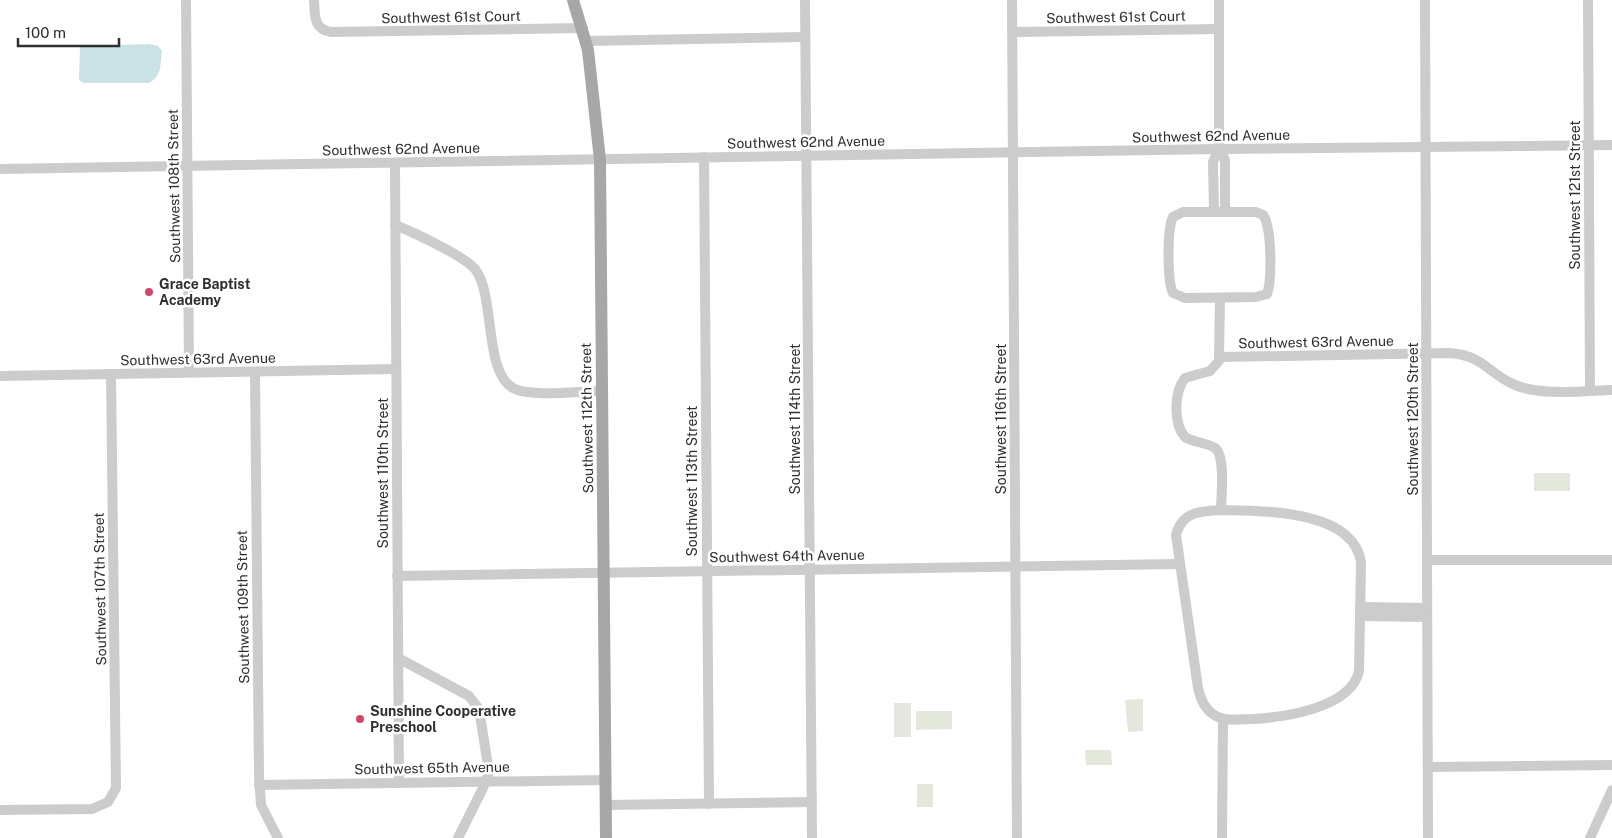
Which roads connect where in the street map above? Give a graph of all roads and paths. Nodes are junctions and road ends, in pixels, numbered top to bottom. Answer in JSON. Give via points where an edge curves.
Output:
{"nodes":[{"id":1,"x":186,"y":0,"type":"edge"},
{"id":2,"x":314,"y":0,"type":"edge"},
{"id":3,"x":573,"y":0,"type":"edge"},
{"id":4,"x":805,"y":0,"type":"edge"},
{"id":5,"x":1012,"y":0,"type":"edge"},
{"id":6,"x":1219,"y":0,"type":"edge"},
{"id":7,"x":1425,"y":0,"type":"edge"},
{"id":8,"x":1588,"y":0,"type":"edge"},
{"id":9,"x":1219,"y":29,"type":"junction"},
{"id":10,"x":1012,"y":32,"type":"junction"},
{"id":11,"x":584,"y":35,"type":"junction"},
{"id":12,"x":806,"y":37,"type":"junction"},
{"id":13,"x":1612,"y":145,"type":"edge"},
{"id":14,"x":1426,"y":146,"type":"junction"},
{"id":15,"x":1589,"y":146,"type":"junction"},
{"id":16,"x":1219,"y":149,"type":"junction"},
{"id":17,"x":1012,"y":153,"type":"junction"},
{"id":18,"x":807,"y":156,"type":"junction"},
{"id":19,"x":704,"y":158,"type":"junction"},
{"id":20,"x":600,"y":160,"type":"junction"},
{"id":21,"x":395,"y":163,"type":"junction"},
{"id":22,"x":187,"y":166,"type":"junction"},
{"id":23,"x":0,"y":170,"type":"edge"},
{"id":24,"x":1214,"y":212,"type":"junction"},
{"id":25,"x":1225,"y":212,"type":"junction"},
{"id":26,"x":395,"y":225,"type":"junction"},
{"id":27,"x":1220,"y":298,"type":"junction"},
{"id":28,"x":1426,"y":353,"type":"junction"},
{"id":29,"x":1220,"y":357,"type":"junction"},
{"id":30,"x":396,"y":369,"type":"junction"},
{"id":31,"x":189,"y":372,"type":"junction"},
{"id":32,"x":255,"y":372,"type":"junction"},
{"id":33,"x":111,"y":374,"type":"junction"},
{"id":34,"x":0,"y":376,"type":"edge"},
{"id":35,"x":602,"y":390,"type":"junction"},
{"id":36,"x":1590,"y":390,"type":"junction"},
{"id":37,"x":1612,"y":390,"type":"edge"},
{"id":38,"x":1221,"y":510,"type":"junction"},
{"id":39,"x":1427,"y":560,"type":"junction"},
{"id":40,"x":1612,"y":560,"type":"edge"},
{"id":41,"x":1178,"y":564,"type":"junction"},
{"id":42,"x":1016,"y":566,"type":"junction"},
{"id":43,"x":810,"y":569,"type":"junction"},
{"id":44,"x":707,"y":571,"type":"junction"},
{"id":45,"x":604,"y":573,"type":"junction"},
{"id":46,"x":397,"y":576,"type":"junction"},
{"id":47,"x":1360,"y":612,"type":"junction"},
{"id":48,"x":1427,"y":612,"type":"junction"},
{"id":49,"x":398,"y":658,"type":"junction"},
{"id":50,"x":1223,"y":719,"type":"junction"},
{"id":51,"x":1612,"y":766,"type":"edge"},
{"id":52,"x":1428,"y":767,"type":"junction"},
{"id":53,"x":605,"y":780,"type":"junction"},
{"id":54,"x":486,"y":781,"type":"junction"},
{"id":55,"x":399,"y":783,"type":"junction"},
{"id":56,"x":259,"y":785,"type":"junction"},
{"id":57,"x":1612,"y":790,"type":"edge"},
{"id":58,"x":812,"y":802,"type":"junction"},
{"id":59,"x":709,"y":804,"type":"junction"},
{"id":60,"x":606,"y":805,"type":"junction"},
{"id":61,"x":0,"y":810,"type":"edge"},
{"id":62,"x":278,"y":838,"type":"edge"},
{"id":63,"x":458,"y":838,"type":"edge"},
{"id":64,"x":606,"y":838,"type":"edge"},
{"id":65,"x":812,"y":838,"type":"edge"},
{"id":66,"x":1017,"y":838,"type":"edge"},
{"id":67,"x":1222,"y":838,"type":"edge"},
{"id":68,"x":1428,"y":838,"type":"edge"},
{"id":69,"x":1590,"y":838,"type":"edge"}],
"edges":[{"from":1,"to":22,"type":"street","name":"Southwest 108th Street"},
{"from":2,"to":11,"type":"street","name":"Southwest 61st Court","via":[[316,21],[320,28],[331,32]]},
{"from":3,"to":11,"type":"main road","name":"Southwest 112th Street"},
{"from":4,"to":12,"type":"street","name":"Southwest 114th Street"},
{"from":5,"to":10,"type":"street","name":"Southwest 116th Street"},
{"from":6,"to":9,"type":"street"},
{"from":7,"to":14,"type":"street","name":"Southwest 120th Street"},
{"from":8,"to":15,"type":"street","name":"Southwest 121st Street"},
{"from":9,"to":10,"type":"street","name":"Southwest 61st Court"},
{"from":9,"to":16,"type":"street"},
{"from":10,"to":17,"type":"street","name":"Southwest 116th Street"},
{"from":11,"to":12,"type":"street","name":"Southwest 61st Court"},
{"from":11,"to":20,"type":"main road","name":"Southwest 112th Street"},
{"from":12,"to":18,"type":"street","name":"Southwest 114th Street"},
{"from":13,"to":15,"type":"street","name":"Southwest 62nd Avenue"},
{"from":14,"to":15,"type":"street","name":"Southwest 62nd Avenue"},
{"from":14,"to":16,"type":"street","name":"Southwest 62nd Avenue"},
{"from":14,"to":28,"type":"street","name":"Southwest 120th Street"},
{"from":15,"to":36,"type":"street","name":"Southwest 121st Street"},
{"from":16,"to":17,"type":"street","name":"Southwest 62nd Avenue"},
{"from":16,"to":24,"type":"street","via":[[1213,162]]},
{"from":16,"to":25,"type":"street","via":[[1225,160]]},
{"from":17,"to":18,"type":"street","name":"Southwest 62nd Avenue"},
{"from":17,"to":42,"type":"street","name":"Southwest 116th Street"},
{"from":18,"to":19,"type":"street","name":"Southwest 62nd Avenue"},
{"from":18,"to":43,"type":"street","name":"Southwest 114th Street"},
{"from":19,"to":20,"type":"street","name":"Southwest 62nd Avenue"},
{"from":19,"to":44,"type":"street","name":"Southwest 113th Street"},
{"from":20,"to":21,"type":"street","name":"Southwest 62nd Avenue"},
{"from":20,"to":35,"type":"main road","name":"Southwest 112th Street"},
{"from":21,"to":22,"type":"street","name":"Southwest 62nd Avenue"},
{"from":21,"to":26,"type":"street","name":"Southwest 110th Street"},
{"from":22,"to":23,"type":"street","name":"Southwest 62nd Avenue"},
{"from":22,"to":31,"type":"street","name":"Southwest 108th Street"},
{"from":24,"to":25,"type":"street"},
{"from":24,"to":27,"type":"street","via":[[1183,212],[1174,217],[1170,228],[1170,281],[1173,293],[1186,298]]},
{"from":25,"to":27,"type":"street","via":[[1256,212],[1266,218],[1270,283],[1266,294]]},
{"from":26,"to":30,"type":"street","name":"Southwest 110th Street"},
{"from":26,"to":35,"type":"street","via":[[464,260],[476,270],[484,290],[500,373],[509,386],[524,392]]},
{"from":27,"to":29,"type":"street"},
{"from":28,"to":29,"type":"street","name":"Southwest 63rd Avenue"},
{"from":28,"to":36,"type":"street","name":"Southwest 63rd Avenue","via":[[1473,357],[1508,382],[1529,389]]},
{"from":28,"to":39,"type":"street","name":"Southwest 120th Street"},
{"from":29,"to":38,"type":"street","via":[[1214,368],[1189,376],[1182,382],[1177,410],[1178,427],[1184,438],[1214,447],[1219,452]]},
{"from":30,"to":32,"type":"street","name":"Southwest 63rd Avenue"},
{"from":30,"to":46,"type":"street","name":"Southwest 110th Street"},
{"from":31,"to":32,"type":"street","name":"Southwest 63rd Avenue"},
{"from":31,"to":33,"type":"street","name":"Southwest 63rd Avenue"},
{"from":32,"to":56,"type":"street","name":"Southwest 109th Street"},
{"from":33,"to":34,"type":"street","name":"Southwest 63rd Avenue"},
{"from":33,"to":61,"type":"street","name":"Southwest 107th Street","via":[[117,777],[114,793],[108,802],[86,810]]},
{"from":35,"to":45,"type":"main road","name":"Southwest 112th Street"},
{"from":36,"to":37,"type":"street","name":"Southwest 63rd Avenue"},
{"from":38,"to":41,"type":"street","via":[[1193,513],[1182,520],[1176,535]]},
{"from":38,"to":47,"type":"street","via":[[1292,514],[1346,534],[1360,554]]},
{"from":39,"to":40,"type":"street"},
{"from":39,"to":48,"type":"street","name":"Southwest 120th Street"},
{"from":41,"to":42,"type":"street","name":"Southwest 64th Avenue"},
{"from":41,"to":50,"type":"street","via":[[1201,699],[1210,713]]},
{"from":42,"to":43,"type":"street","name":"Southwest 64th Avenue"},
{"from":42,"to":66,"type":"street","name":"Southwest 116th Street"},
{"from":43,"to":44,"type":"street","name":"Southwest 64th Avenue"},
{"from":43,"to":58,"type":"street","name":"Southwest 114th Street"},
{"from":44,"to":45,"type":"street","name":"Southwest 64th Avenue"},
{"from":44,"to":59,"type":"street","name":"Southwest 113th Street"},
{"from":45,"to":46,"type":"street","name":"Southwest 64th Avenue"},
{"from":45,"to":53,"type":"main road","name":"Southwest 112th Street"},
{"from":46,"to":49,"type":"street","name":"Southwest 110th Street"},
{"from":47,"to":48,"type":"street"},
{"from":47,"to":50,"type":"street","via":[[1359,671],[1346,691],[1322,705],[1285,716]]},
{"from":48,"to":52,"type":"street","name":"Southwest 120th Street"},
{"from":49,"to":54,"type":"street","via":[[469,696],[477,704],[489,772]]},
{"from":49,"to":55,"type":"street","name":"Southwest 110th Street"},
{"from":50,"to":67,"type":"street"},
{"from":51,"to":52,"type":"street"},
{"from":52,"to":68,"type":"street","name":"Southwest 120th Street"},
{"from":53,"to":54,"type":"street","name":"Southwest 65th Avenue"},
{"from":53,"to":60,"type":"main road","name":"Southwest 112th Street"},
{"from":54,"to":55,"type":"street","name":"Southwest 65th Avenue"},
{"from":54,"to":63,"type":"street"},
{"from":55,"to":56,"type":"street","name":"Southwest 65th Avenue"},
{"from":56,"to":62,"type":"street","name":"Southwest 109th Street","via":[[264,812]]},
{"from":57,"to":69,"type":"street"},
{"from":58,"to":59,"type":"street"},
{"from":58,"to":65,"type":"street","name":"Southwest 114th Street"},
{"from":59,"to":60,"type":"street"},
{"from":60,"to":64,"type":"main road","name":"Southwest 112th Street"}]}
